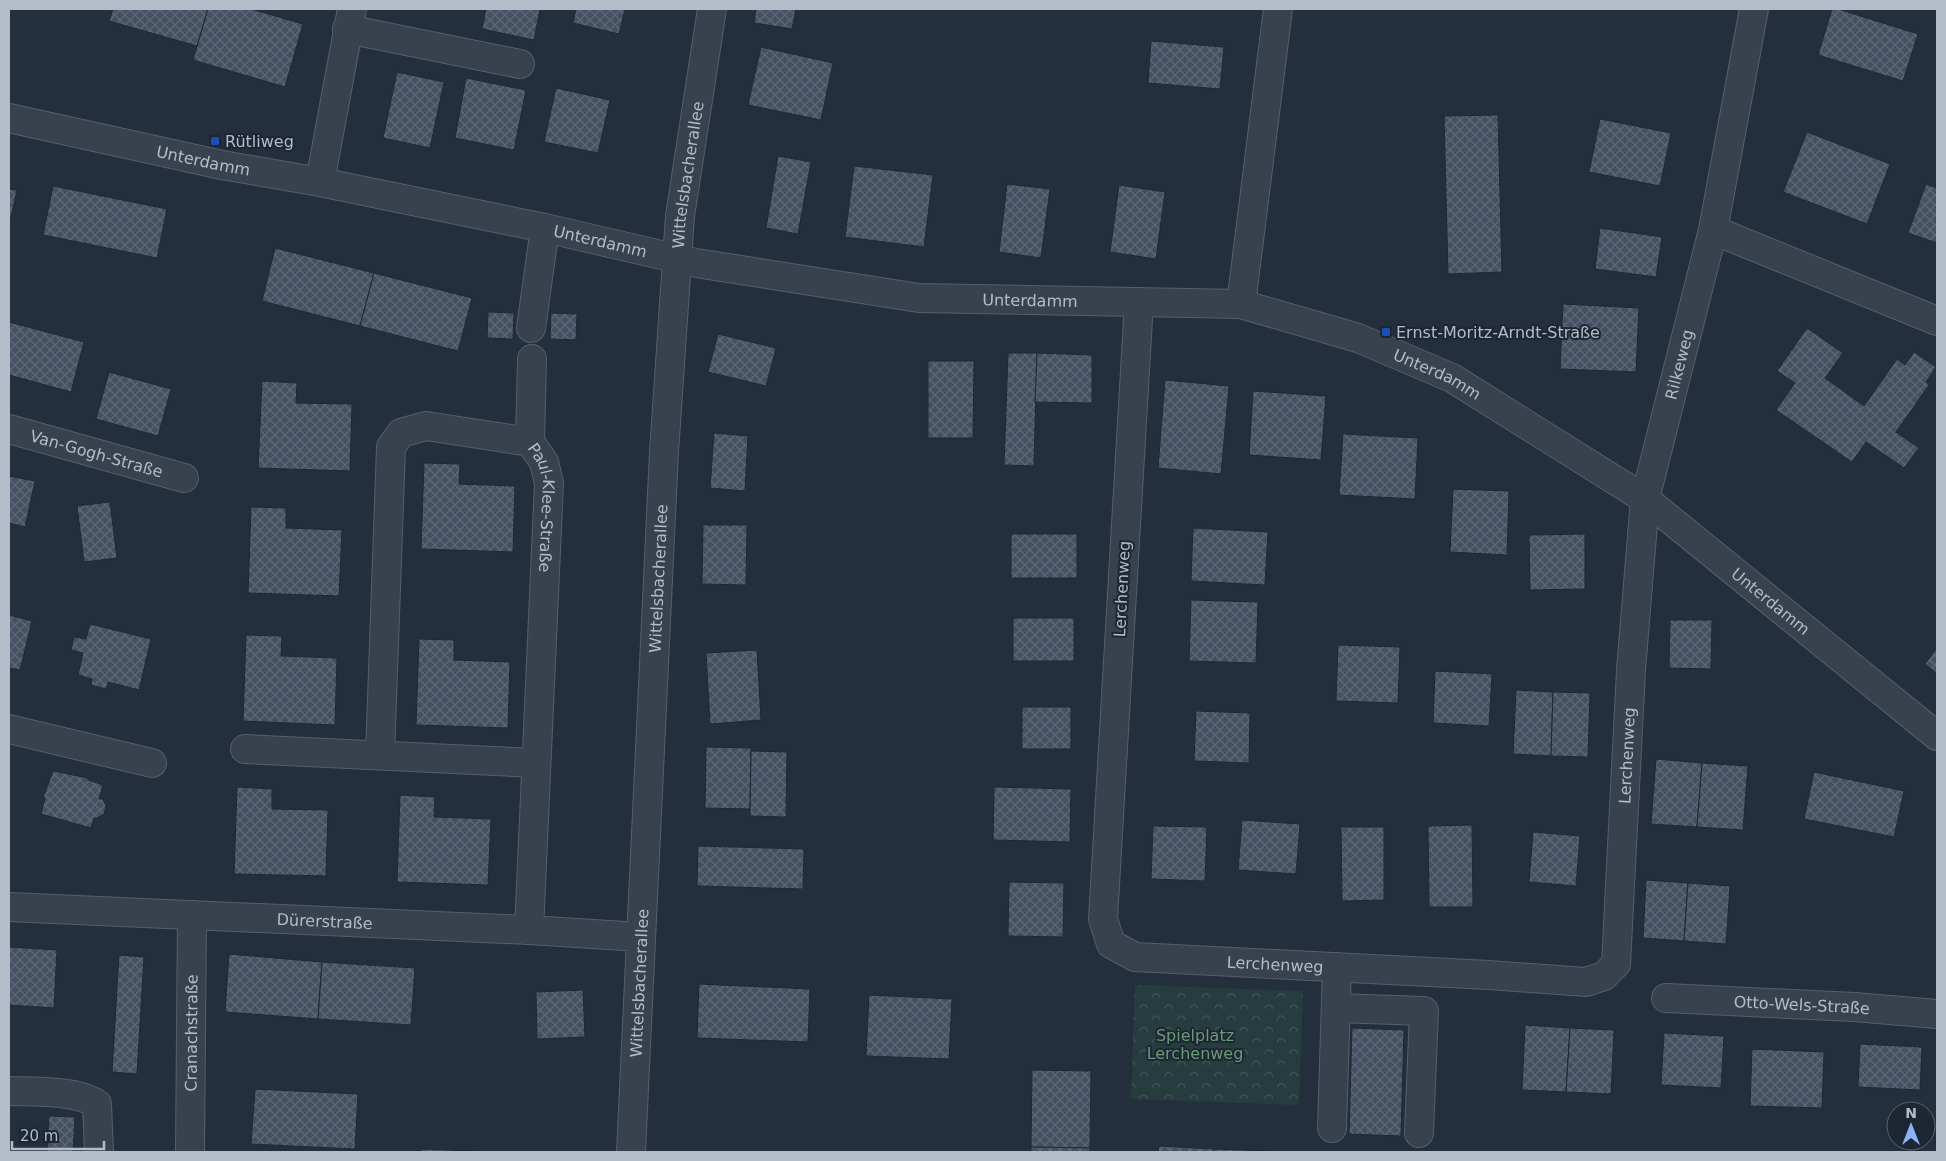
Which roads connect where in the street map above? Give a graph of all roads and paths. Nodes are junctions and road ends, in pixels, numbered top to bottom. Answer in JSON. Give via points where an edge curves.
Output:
{"nodes":[{"id":1,"x":712,"y":9,"type":"edge"},
{"id":2,"x":1278,"y":9,"type":"edge"},
{"id":3,"x":1754,"y":9,"type":"edge"},
{"id":4,"x":350,"y":19,"type":"edge"},
{"id":5,"x":520,"y":64,"type":"dead end"},
{"id":6,"x":9,"y":118,"type":"edge"},
{"id":7,"x":320,"y":182,"type":"junction"},
{"id":8,"x":545,"y":228,"type":"junction"},
{"id":9,"x":1713,"y":230,"type":"junction"},
{"id":10,"x":677,"y":260,"type":"junction"},
{"id":11,"x":1139,"y":302,"type":"junction"},
{"id":12,"x":1241,"y":304,"type":"junction"},
{"id":13,"x":1937,"y":322,"type":"edge"},
{"id":14,"x":531,"y":328,"type":"dead end"},
{"id":15,"x":532,"y":359,"type":"dead end"},
{"id":16,"x":9,"y":429,"type":"edge"},
{"id":17,"x":530,"y":442,"type":"junction"},
{"id":18,"x":184,"y":478,"type":"dead end"},
{"id":19,"x":1645,"y":499,"type":"junction"},
{"id":20,"x":9,"y":729,"type":"edge"},
{"id":21,"x":1937,"y":736,"type":"edge"},
{"id":22,"x":245,"y":749,"type":"dead end"},
{"id":23,"x":380,"y":754,"type":"junction"},
{"id":24,"x":152,"y":763,"type":"dead end"},
{"id":25,"x":536,"y":763,"type":"junction"},
{"id":26,"x":9,"y":907,"type":"edge"},
{"id":27,"x":192,"y":915,"type":"junction"},
{"id":28,"x":529,"y":930,"type":"junction"},
{"id":29,"x":641,"y":937,"type":"junction"},
{"id":30,"x":1337,"y":967,"type":"junction"},
{"id":31,"x":1666,"y":998,"type":"dead end"},
{"id":32,"x":1336,"y":1008,"type":"junction"},
{"id":33,"x":1937,"y":1014,"type":"edge"},
{"id":34,"x":9,"y":1091,"type":"edge"},
{"id":35,"x":1332,"y":1128,"type":"dead end"},
{"id":36,"x":1419,"y":1133,"type":"dead end"},
{"id":37,"x":99,"y":1152,"type":"edge"},
{"id":38,"x":190,"y":1152,"type":"edge"},
{"id":39,"x":631,"y":1152,"type":"edge"}],
"edges":[{"from":1,"to":10,"type":"street","name":"Wittelsbacherallee","via":[[680,216]]},
{"from":2,"to":12,"type":"street"},
{"from":3,"to":9,"type":"street","name":"Rilkeweg"},
{"from":4,"to":5,"type":"street"},
{"from":4,"to":7,"type":"street"},
{"from":6,"to":7,"type":"street","name":"Unterdamm","via":[[222,165]]},
{"from":7,"to":8,"type":"street","name":"Unterdamm"},
{"from":8,"to":10,"type":"street","name":"Unterdamm"},
{"from":8,"to":14,"type":"street"},
{"from":9,"to":13,"type":"street"},
{"from":9,"to":19,"type":"street","name":"Rilkeweg"},
{"from":10,"to":11,"type":"street","name":"Unterdamm","via":[[919,298]]},
{"from":10,"to":29,"type":"street","name":"Wittelsbacherallee","via":[[664,452]]},
{"from":11,"to":12,"type":"street","name":"Unterdamm"},
{"from":11,"to":30,"type":"street","name":"Lerchenweg","via":[[1104,919],[1111,944],[1135,957]]},
{"from":12,"to":19,"type":"street","name":"Unterdamm","via":[[1358,338],[1452,378]]},
{"from":15,"to":17,"type":"street"},
{"from":16,"to":18,"type":"street","name":"Van-Gogh-Straße"},
{"from":17,"to":23,"type":"street","name":"Paul-Klee-Straße","via":[[426,426],[401,433],[391,447]]},
{"from":17,"to":25,"type":"street","name":"Paul-Klee-Straße","via":[[544,462],[548,483]]},
{"from":19,"to":21,"type":"street","name":"Unterdamm"},
{"from":19,"to":30,"type":"street","name":"Lerchenweg","via":[[1631,670],[1616,964],[1604,976],[1586,982]]},
{"from":20,"to":24,"type":"street"},
{"from":22,"to":23,"type":"street"},
{"from":23,"to":25,"type":"street"},
{"from":25,"to":28,"type":"street","name":"Paul-Klee-Straße"},
{"from":26,"to":27,"type":"street","name":"Dürerstraße"},
{"from":27,"to":28,"type":"street","name":"Dürerstraße"},
{"from":27,"to":38,"type":"street","name":"Cranachstraße"},
{"from":28,"to":29,"type":"street","name":"Dürerstraße"},
{"from":29,"to":39,"type":"street","name":"Wittelsbacherallee"},
{"from":30,"to":32,"type":"street"},
{"from":31,"to":33,"type":"street","name":"Otto-Wels-Straße"},
{"from":32,"to":35,"type":"street"},
{"from":32,"to":36,"type":"street","via":[[1424,1011]]},
{"from":34,"to":37,"type":"street","via":[[53,1093],[90,1099],[98,1104]]}]}
